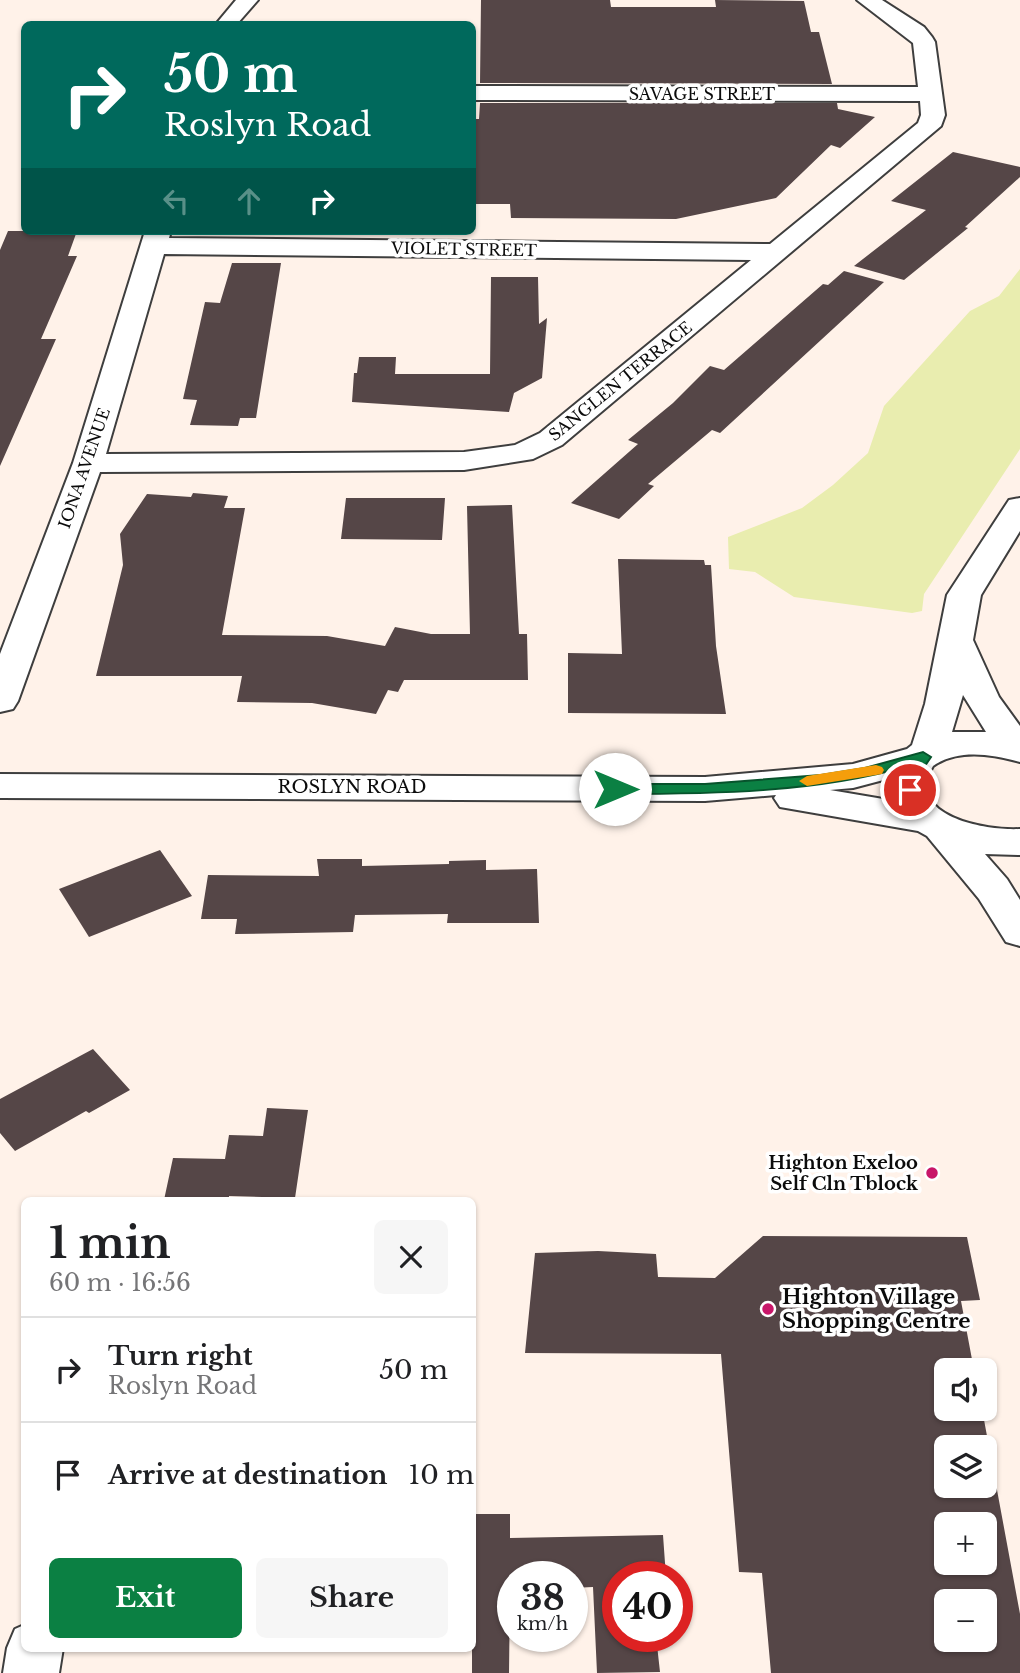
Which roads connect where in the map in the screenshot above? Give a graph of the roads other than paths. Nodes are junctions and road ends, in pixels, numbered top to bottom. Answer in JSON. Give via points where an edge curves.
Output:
{"nodes":[{"id":1,"x":247,"y":0,"type":"edge"},
{"id":2,"x":868,"y":0,"type":"edge"},
{"id":3,"x":229,"y":21,"type":"edge"},
{"id":4,"x":476,"y":93,"type":"edge"},
{"id":5,"x":931,"y":94,"type":"junction"},
{"id":6,"x":155,"y":239,"type":"edge"},
{"id":7,"x":775,"y":252,"type":"junction"},
{"id":8,"x":88,"y":463,"type":"junction"},
{"id":9,"x":1020,"y":507,"type":"edge"},
{"id":10,"x":955,"y":639,"type":"junction"},
{"id":11,"x":0,"y":701,"type":"edge"},
{"id":12,"x":1020,"y":748,"type":"edge"},
{"id":13,"x":926,"y":755,"type":"junction"},
{"id":14,"x":0,"y":786,"type":"edge"},
{"id":15,"x":705,"y":789,"type":"junction"},
{"id":16,"x":934,"y":822,"type":"junction"},
{"id":17,"x":1020,"y":842,"type":"edge"},
{"id":18,"x":1020,"y":932,"type":"edge"},
{"id":19,"x":34,"y":1652,"type":"edge"},
{"id":20,"x":31,"y":1673,"type":"edge"}],
"edges":[{"from":1,"to":3,"type":"street"},
{"from":2,"to":5,"type":"street","name":"SANGLEN TERRACE","via":[[924,42]]},
{"from":4,"to":5,"type":"street","name":"SAVAGE STREET"},
{"from":5,"to":7,"type":"street","name":"SANGLEN TERRACE","via":[[929,125]]},
{"from":6,"to":7,"type":"street","name":"VIOLET STREET"},
{"from":6,"to":8,"type":"street","name":"IONA AVENUE"},
{"from":7,"to":8,"type":"street","name":"SANGLEN TERRACE","via":[[551,439],[522,453],[464,461]]},
{"from":8,"to":11,"type":"street","name":"IONA AVENUE"},
{"from":9,"to":10,"type":"street","via":[[970,583]]},
{"from":10,"to":12,"type":"street","via":[[988,710]]},
{"from":10,"to":13,"type":"street","via":[[943,704]]},
{"from":12,"to":13,"type":"street","name":"ROSLYN ROAD","via":[[968,741]]},
{"from":13,"to":15,"type":"street","name":"ROSLYN ROAD","via":[[853,776]]},
{"from":13,"to":16,"type":"street","via":[[913,769],[909,783],[916,806]]},
{"from":14,"to":15,"type":"street","name":"ROSLYN ROAD"},
{"from":15,"to":16,"type":"street","name":"ROSLYN ROAD","via":[[850,805]]},
{"from":16,"to":17,"type":"street","name":"ROSLYN ROAD","via":[[958,836],[982,842]]},
{"from":16,"to":18,"type":"street","via":[[981,872]]},
{"from":19,"to":20,"type":"street"}]}
